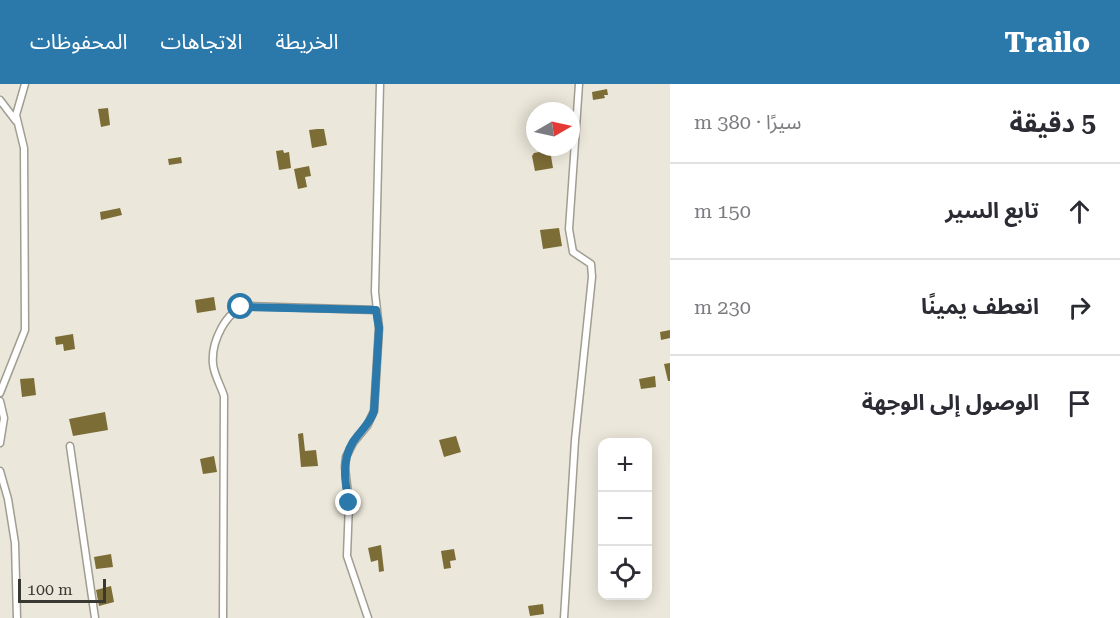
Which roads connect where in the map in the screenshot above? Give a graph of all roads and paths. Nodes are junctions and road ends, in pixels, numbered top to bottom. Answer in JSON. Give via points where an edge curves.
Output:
{"nodes":[{"id":1,"x":25,"y":84,"type":"edge"},
{"id":2,"x":380,"y":84,"type":"edge"},
{"id":3,"x":579,"y":84,"type":"edge"},
{"id":4,"x":0,"y":100,"type":"edge"},
{"id":5,"x":18,"y":124,"type":"junction"},
{"id":6,"x":376,"y":310,"type":"junction"},
{"id":7,"x":0,"y":393,"type":"edge"},
{"id":8,"x":0,"y":401,"type":"edge"},
{"id":9,"x":0,"y":443,"type":"edge"},
{"id":10,"x":70,"y":446,"type":"dead end"},
{"id":11,"x":0,"y":471,"type":"edge"},
{"id":12,"x":17,"y":618,"type":"edge"},
{"id":13,"x":95,"y":618,"type":"edge"},
{"id":14,"x":223,"y":618,"type":"edge"},
{"id":15,"x":368,"y":618,"type":"edge"},
{"id":16,"x":564,"y":618,"type":"edge"}],
"edges":[{"from":1,"to":5,"type":"street","via":[[16,115]]},
{"from":2,"to":6,"type":"street"},
{"from":3,"to":16,"type":"street","via":[[569,229],[573,252],[591,264],[592,277],[575,440]]},
{"from":4,"to":5,"type":"street"},
{"from":5,"to":7,"type":"street","via":[[24,148],[25,330]]},
{"from":6,"to":14,"type":"street","via":[[248,306],[227,318],[213,355],[224,396]]},
{"from":6,"to":15,"type":"street","via":[[379,328],[374,411],[353,443],[345,466],[347,556]]},
{"from":8,"to":9,"type":"street","via":[[4,418]]},
{"from":10,"to":13,"type":"street"},
{"from":11,"to":12,"type":"street","via":[[15,543]]}]}
